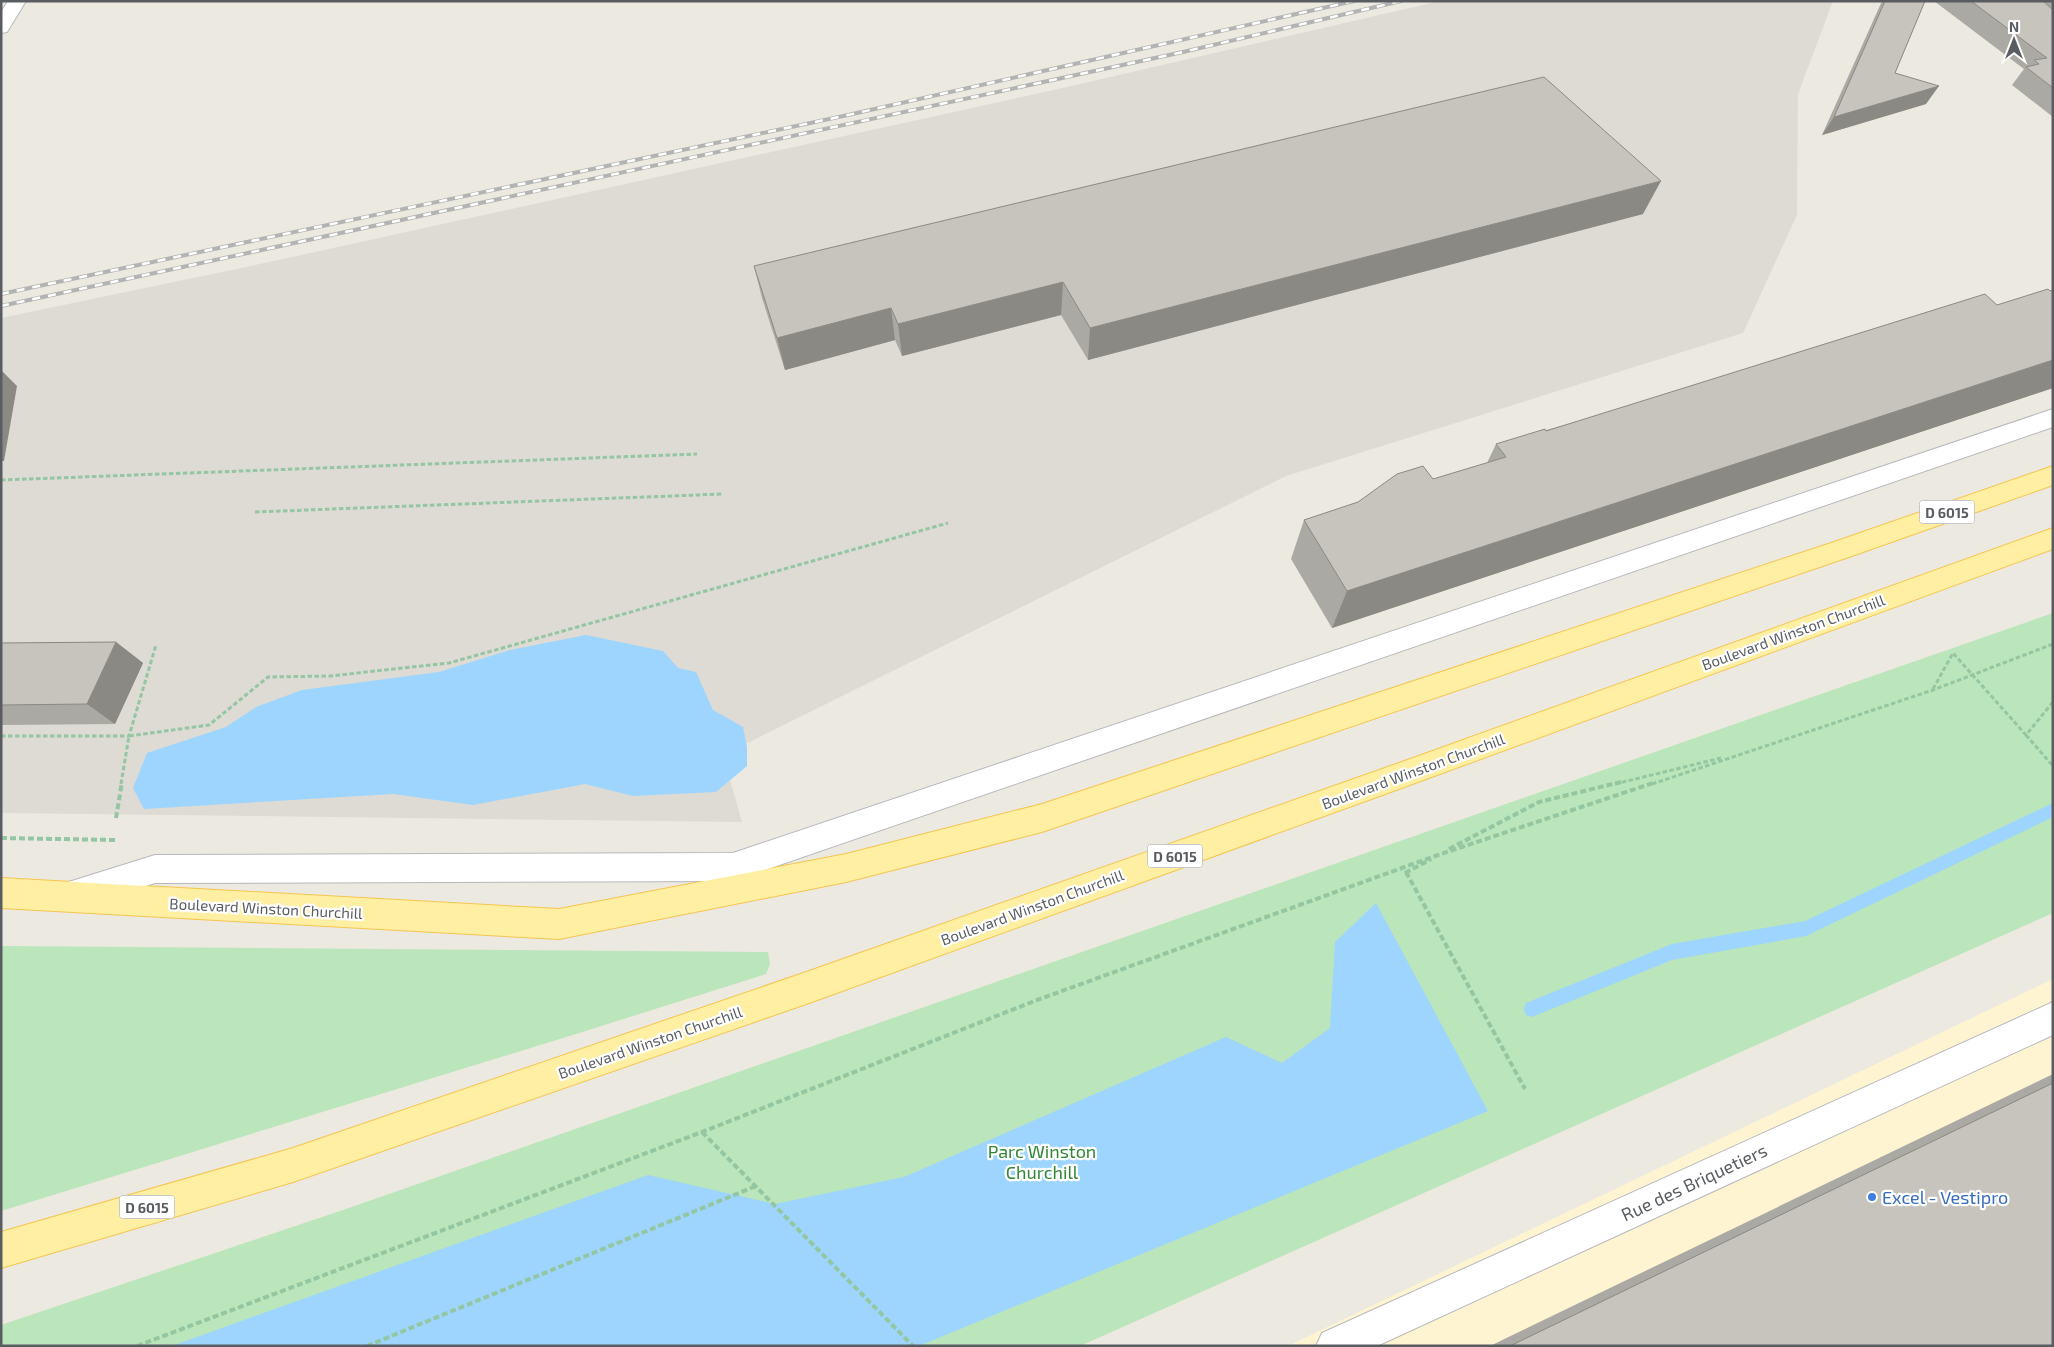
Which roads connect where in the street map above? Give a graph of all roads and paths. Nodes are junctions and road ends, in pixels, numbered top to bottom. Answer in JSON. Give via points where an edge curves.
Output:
{"nodes":[{"id":1,"x":18,"y":1,"type":"edge"},
{"id":2,"x":1,"y":28,"type":"edge"},
{"id":3,"x":2053,"y":418,"type":"edge"},
{"id":4,"x":697,"y":454,"type":"dead end"},
{"id":5,"x":2053,"y":475,"type":"edge"},
{"id":6,"x":1,"y":480,"type":"edge"},
{"id":7,"x":723,"y":494,"type":"dead end"},
{"id":8,"x":255,"y":512,"type":"dead end"},
{"id":9,"x":948,"y":523,"type":"dead end"},
{"id":10,"x":2053,"y":538,"type":"edge"},
{"id":11,"x":2053,"y":644,"type":"edge"},
{"id":12,"x":156,"y":645,"type":"dead end"},
{"id":13,"x":1932,"y":690,"type":"junction"},
{"id":14,"x":2053,"y":702,"type":"edge"},
{"id":15,"x":2026,"y":735,"type":"junction"},
{"id":16,"x":1,"y":736,"type":"edge"},
{"id":17,"x":129,"y":736,"type":"junction"},
{"id":18,"x":1742,"y":753,"type":"junction"},
{"id":19,"x":2053,"y":766,"type":"edge"},
{"id":20,"x":116,"y":818,"type":"dead end"},
{"id":21,"x":1435,"y":856,"type":"junction"},
{"id":22,"x":1405,"y":872,"type":"junction"},
{"id":23,"x":1,"y":893,"type":"edge"},
{"id":24,"x":62,"y":897,"type":"junction"},
{"id":25,"x":2053,"y":1018,"type":"edge"},
{"id":26,"x":1525,"y":1089,"type":"dead end"},
{"id":27,"x":702,"y":1132,"type":"junction"},
{"id":28,"x":756,"y":1186,"type":"junction"},
{"id":29,"x":1,"y":1250,"type":"edge"},
{"id":30,"x":137,"y":1346,"type":"edge"},
{"id":31,"x":367,"y":1346,"type":"edge"},
{"id":32,"x":913,"y":1346,"type":"edge"},
{"id":33,"x":1335,"y":1346,"type":"edge"}],
"edges":[{"from":1,"to":2,"type":"street"},
{"from":3,"to":24,"type":"street","via":[[733,867],[156,869]]},
{"from":4,"to":6,"type":"path"},
{"from":5,"to":24,"type":"main road","name":"Boulevard Winston Churchill","number":"D 6015","via":[[1831,553],[1042,818],[846,868],[559,924]]},
{"from":7,"to":8,"type":"path"},
{"from":9,"to":17,"type":"path","via":[[448,664],[330,676],[268,677],[208,725]]},
{"from":10,"to":29,"type":"main road","name":"Boulevard Winston Churchill","number":"D 6015","via":[[812,986],[293,1165]]},
{"from":11,"to":13,"type":"path"},
{"from":12,"to":17,"type":"path"},
{"from":13,"to":15,"type":"path","via":[[1953,654]]},
{"from":13,"to":18,"type":"path"},
{"from":14,"to":15,"type":"path"},
{"from":15,"to":19,"type":"path"},
{"from":16,"to":17,"type":"path"},
{"from":17,"to":20,"type":"path"},
{"from":18,"to":21,"type":"path"},
{"from":18,"to":22,"type":"path","via":[[1539,802]]},
{"from":21,"to":22,"type":"path"},
{"from":21,"to":27,"type":"path","via":[[1037,1000]]},
{"from":22,"to":26,"type":"path"},
{"from":23,"to":24,"type":"main road","name":"Boulevard Winston Churchill","number":"D 6015"},
{"from":25,"to":33,"type":"street","name":"Rue des Briquetiers"},
{"from":27,"to":28,"type":"path"},
{"from":27,"to":30,"type":"path"},
{"from":28,"to":31,"type":"path"},
{"from":28,"to":32,"type":"path"}]}
